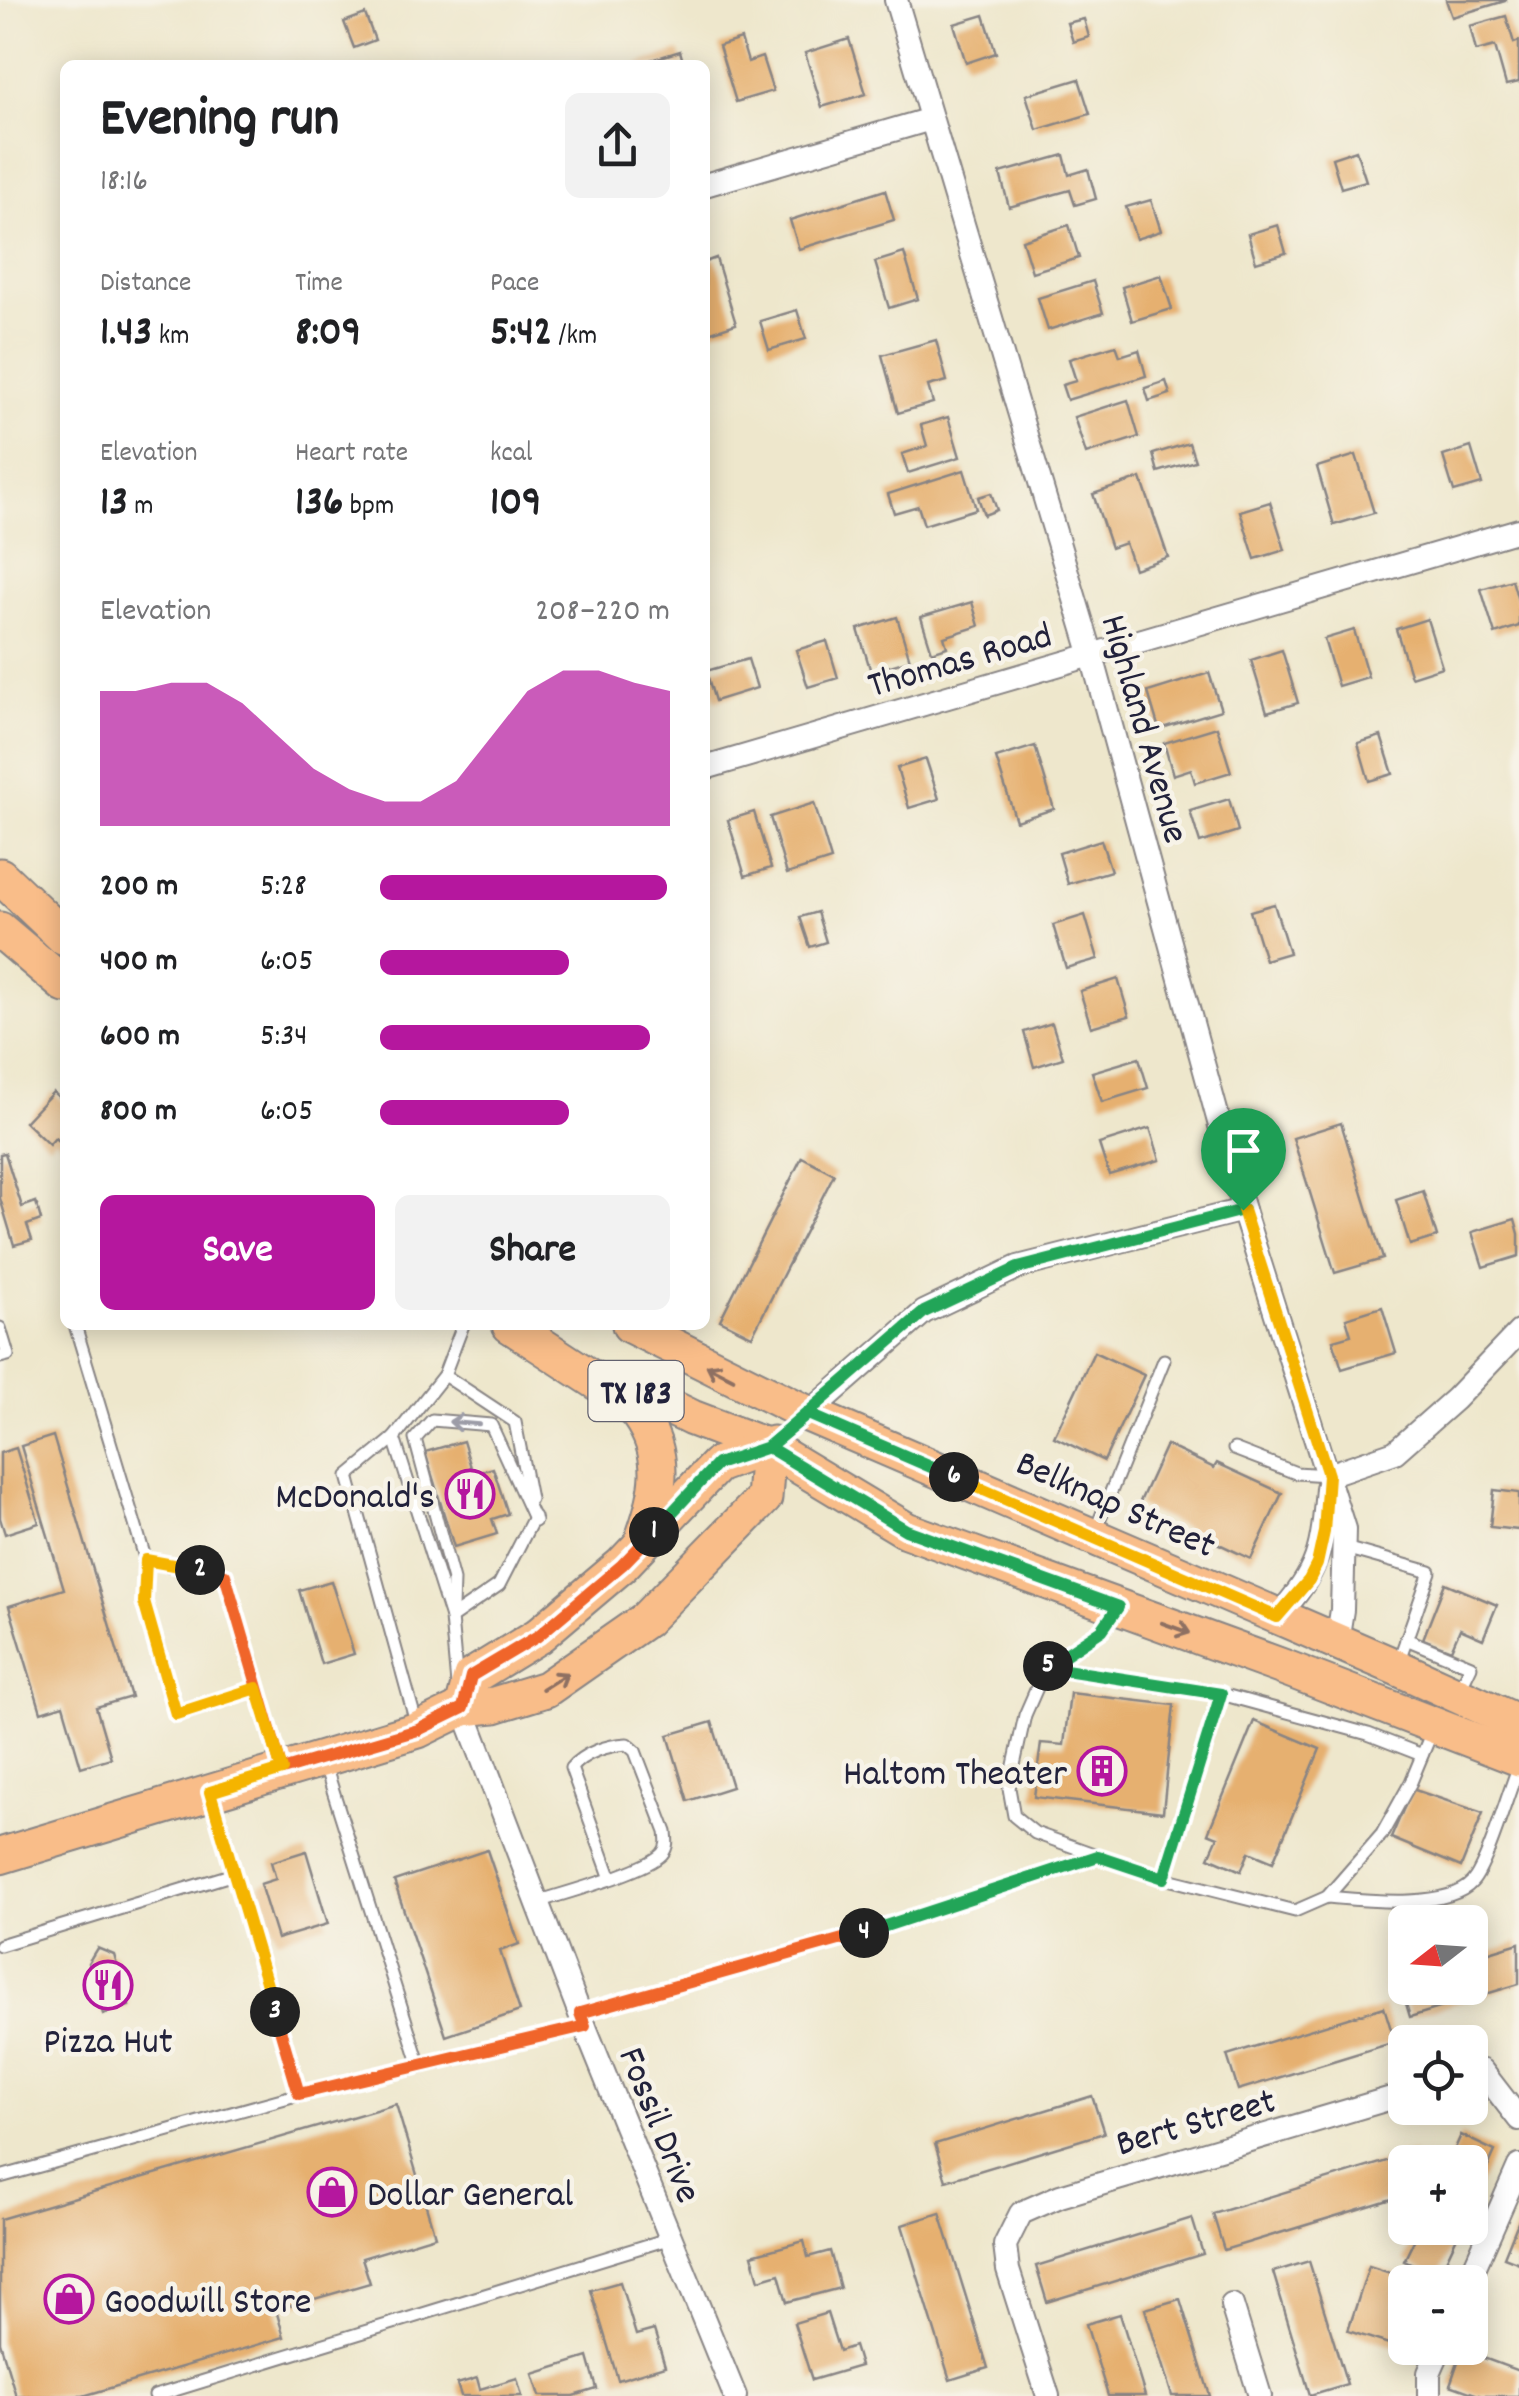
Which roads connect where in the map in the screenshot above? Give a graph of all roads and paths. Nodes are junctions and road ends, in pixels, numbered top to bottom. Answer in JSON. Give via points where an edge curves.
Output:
{"nodes":[{"id":1,"x":896,"y":0,"type":"edge"},
{"id":2,"x":931,"y":118,"type":"junction"},
{"id":3,"x":710,"y":184,"type":"edge"},
{"id":4,"x":1519,"y":530,"type":"edge"},
{"id":5,"x":1092,"y":656,"type":"junction"},
{"id":6,"x":710,"y":767,"type":"edge"},
{"id":7,"x":0,"y":876,"type":"edge"},
{"id":8,"x":0,"y":930,"type":"edge"},
{"id":9,"x":60,"y":933,"type":"edge"},
{"id":10,"x":0,"y":954,"type":"edge"},
{"id":11,"x":60,"y":982,"type":"edge"},
{"id":12,"x":60,"y":984,"type":"edge"},
{"id":13,"x":1243,"y":1210,"type":"junction"},
{"id":14,"x":0,"y":1328,"type":"edge"},
{"id":15,"x":77,"y":1330,"type":"edge"},
{"id":16,"x":462,"y":1330,"type":"edge"},
{"id":17,"x":518,"y":1330,"type":"edge"},
{"id":18,"x":640,"y":1330,"type":"edge"},
{"id":19,"x":1519,"y":1332,"type":"edge"},
{"id":20,"x":0,"y":1357,"type":"edge"},
{"id":21,"x":1164,"y":1360,"type":"dead end"},
{"id":22,"x":444,"y":1374,"type":"junction"},
{"id":23,"x":600,"y":1383,"type":"junction"},
{"id":24,"x":808,"y":1414,"type":"junction"},
{"id":25,"x":394,"y":1438,"type":"junction"},
{"id":26,"x":768,"y":1447,"type":"junction"},
{"id":27,"x":1234,"y":1448,"type":"dead end"},
{"id":28,"x":1328,"y":1475,"type":"junction"},
{"id":29,"x":535,"y":1521,"type":"junction"},
{"id":30,"x":1093,"y":1538,"type":"junction"},
{"id":31,"x":640,"y":1546,"type":"junction"},
{"id":32,"x":1346,"y":1548,"type":"junction"},
{"id":33,"x":146,"y":1560,"type":"junction"},
{"id":34,"x":1118,"y":1607,"type":"junction"},
{"id":35,"x":1277,"y":1617,"type":"junction"},
{"id":36,"x":451,"y":1618,"type":"junction"},
{"id":37,"x":1337,"y":1642,"type":"junction"},
{"id":38,"x":1401,"y":1653,"type":"junction"},
{"id":39,"x":1046,"y":1667,"type":"junction"},
{"id":40,"x":257,"y":1688,"type":"junction"},
{"id":41,"x":1221,"y":1694,"type":"junction"},
{"id":42,"x":463,"y":1708,"type":"junction"},
{"id":43,"x":1519,"y":1724,"type":"edge"},
{"id":44,"x":418,"y":1730,"type":"junction"},
{"id":45,"x":1428,"y":1740,"type":"junction"},
{"id":46,"x":323,"y":1758,"type":"junction"},
{"id":47,"x":1519,"y":1758,"type":"edge"},
{"id":48,"x":1519,"y":1766,"type":"edge"},
{"id":49,"x":282,"y":1770,"type":"junction"},
{"id":50,"x":210,"y":1792,"type":"junction"},
{"id":51,"x":0,"y":1856,"type":"edge"},
{"id":52,"x":1098,"y":1856,"type":"junction"},
{"id":53,"x":234,"y":1874,"type":"junction"},
{"id":54,"x":610,"y":1876,"type":"junction"},
{"id":55,"x":1164,"y":1878,"type":"junction"},
{"id":56,"x":1327,"y":1897,"type":"junction"},
{"id":57,"x":537,"y":1902,"type":"junction"},
{"id":58,"x":0,"y":1945,"type":"edge"},
{"id":59,"x":583,"y":2020,"type":"junction"},
{"id":60,"x":419,"y":2064,"type":"junction"},
{"id":61,"x":1488,"y":2079,"type":"edge"},
{"id":62,"x":299,"y":2094,"type":"junction"},
{"id":63,"x":1388,"y":2099,"type":"edge"},
{"id":64,"x":1519,"y":2120,"type":"edge"},
{"id":65,"x":1519,"y":2166,"type":"edge"},
{"id":66,"x":0,"y":2177,"type":"edge"},
{"id":67,"x":671,"y":2238,"type":"junction"},
{"id":68,"x":1475,"y":2265,"type":"edge"},
{"id":69,"x":1232,"y":2305,"type":"dead end"},
{"id":70,"x":1433,"y":2365,"type":"edge"},
{"id":71,"x":155,"y":2396,"type":"edge"},
{"id":72,"x":735,"y":2396,"type":"edge"},
{"id":73,"x":1048,"y":2396,"type":"edge"},
{"id":74,"x":1260,"y":2396,"type":"edge"},
{"id":75,"x":1429,"y":2396,"type":"edge"}],
"edges":[{"from":1,"to":2,"type":"street","name":"Highland Avenue"},
{"from":2,"to":3,"type":"street"},
{"from":2,"to":5,"type":"street","name":"Highland Avenue"},
{"from":4,"to":5,"type":"street","name":"Thomas Road"},
{"from":5,"to":6,"type":"street","name":"Thomas Road"},
{"from":5,"to":13,"type":"street","name":"Highland Avenue"},
{"from":7,"to":9,"type":"main road"},
{"from":8,"to":11,"type":"main road"},
{"from":10,"to":12,"type":"street"},
{"from":13,"to":24,"type":"street","via":[[1018,1268],[987,1282],[924,1312]]},
{"from":13,"to":28,"type":"street","name":"Highland Avenue"},
{"from":14,"to":20,"type":"lane","via":[[8,1354]]},
{"from":15,"to":33,"type":"lane"},
{"from":16,"to":22,"type":"lane"},
{"from":17,"to":23,"type":"main road","number":"TX 183"},
{"from":24,"to":18,"type":"main road","name":"Belknap Street","number":"TX 183","one_way":true},
{"from":19,"to":28,"type":"street","via":[[1396,1452]]},
{"from":21,"to":30,"type":"lane"},
{"from":22,"to":25,"type":"lane"},
{"from":22,"to":29,"type":"lane","via":[[515,1422]]},
{"from":23,"to":26,"type":"main road","number":"TX 183","via":[[631,1388]]},
{"from":23,"to":31,"type":"main road","via":[[638,1412],[659,1461],[659,1494]]},
{"from":24,"to":26,"type":"main road"},
{"from":24,"to":30,"type":"main road","name":"Belknap Street"},
{"from":25,"to":36,"type":"lane"},
{"from":25,"to":44,"type":"lane","via":[[348,1476]]},
{"from":26,"to":31,"type":"main road","via":[[717,1464]]},
{"from":26,"to":34,"type":"main road","via":[[906,1530]]},
{"from":42,"to":26,"type":"main road","one_way":true,"via":[[546,1689],[645,1620],[764,1498]]},
{"from":27,"to":28,"type":"lane","via":[[1296,1473]]},
{"from":28,"to":32,"type":"street","name":"Highland Avenue"},
{"from":28,"to":35,"type":"street","via":[[1317,1564]]},
{"from":29,"to":36,"type":"lane","via":[[499,1585]]},
{"from":29,"to":36,"type":"lane","one_way":true,"via":[[491,1425],[432,1420],[415,1439],[453,1580]]},
{"from":30,"to":35,"type":"main road","name":"Belknap Street"},
{"from":31,"to":42,"type":"main road","via":[[538,1636],[471,1676]]},
{"from":32,"to":37,"type":"street","name":"Highland Avenue"},
{"from":32,"to":38,"type":"lane","via":[[1430,1572]]},
{"from":33,"to":40,"type":"lane","via":[[225,1575]]},
{"from":33,"to":40,"type":"lane","via":[[144,1602],[176,1714]]},
{"from":34,"to":39,"type":"lane","via":[[1102,1630]]},
{"from":34,"to":45,"type":"main road","one_way":true},
{"from":35,"to":37,"type":"main road","name":"Belknap Street"},
{"from":36,"to":42,"type":"lane"},
{"from":37,"to":38,"type":"main road","name":"Belknap Street"},
{"from":38,"to":43,"type":"main road","name":"Belknap Street","via":[[1458,1695]]},
{"from":39,"to":41,"type":"lane"},
{"from":39,"to":52,"type":"lane","via":[[1025,1715],[1009,1788],[1014,1816],[1034,1833]]},
{"from":40,"to":49,"type":"lane"},
{"from":41,"to":45,"type":"lane","via":[[1368,1734]]},
{"from":41,"to":55,"type":"lane"},
{"from":42,"to":44,"type":"main road"},
{"from":42,"to":57,"type":"street","name":"Fossil Drive"},
{"from":44,"to":46,"type":"main road"},
{"from":45,"to":47,"type":"main road"},
{"from":45,"to":56,"type":"lane","via":[[1382,1834]]},
{"from":46,"to":49,"type":"main road"},
{"from":46,"to":60,"type":"lane"},
{"from":48,"to":56,"type":"lane","via":[[1479,1872],[1460,1892],[1390,1900]]},
{"from":49,"to":50,"type":"main road"},
{"from":50,"to":51,"type":"main road"},
{"from":50,"to":53,"type":"lane"},
{"from":52,"to":55,"type":"lane"},
{"from":52,"to":59,"type":"lane"},
{"from":53,"to":58,"type":"lane"},
{"from":53,"to":62,"type":"lane"},
{"from":54,"to":54,"type":"lane","via":[[661,1855],[668,1845],[627,1744],[578,1759],[571,1768]]},
{"from":54,"to":57,"type":"lane"},
{"from":55,"to":56,"type":"lane","via":[[1295,1911]]},
{"from":57,"to":59,"type":"street","name":"Fossil Drive"},
{"from":59,"to":60,"type":"lane"},
{"from":59,"to":67,"type":"street","name":"Fossil Drive"},
{"from":60,"to":62,"type":"lane"},
{"from":61,"to":64,"type":"street"},
{"from":62,"to":66,"type":"lane"},
{"from":63,"to":73,"type":"street","name":"Bert Street","via":[[1060,2196],[1021,2214],[1005,2245],[1008,2270]]},
{"from":65,"to":68,"type":"street"},
{"from":67,"to":71,"type":"lane"},
{"from":67,"to":72,"type":"street","name":"Fossil Drive"},
{"from":69,"to":74,"type":"street"},
{"from":70,"to":75,"type":"street"}]}
